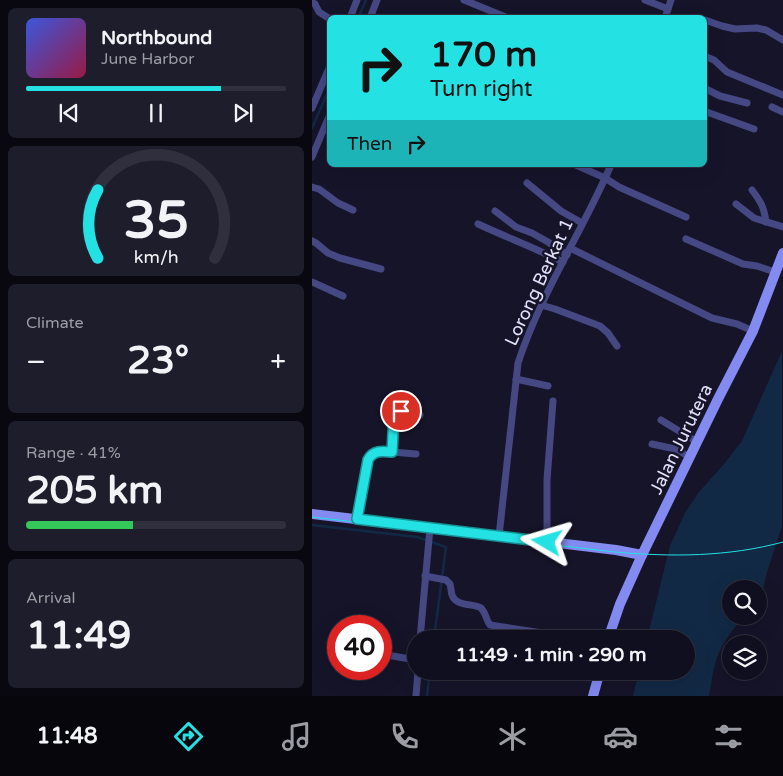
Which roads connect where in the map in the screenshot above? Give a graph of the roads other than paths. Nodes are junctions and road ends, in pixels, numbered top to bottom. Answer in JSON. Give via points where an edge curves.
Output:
{"nodes":[{"id":1,"x":357,"y":0,"type":"edge"},
{"id":2,"x":377,"y":0,"type":"edge"},
{"id":3,"x":464,"y":0,"type":"edge"},
{"id":4,"x":645,"y":0,"type":"edge"},
{"id":5,"x":671,"y":0,"type":"edge"},
{"id":6,"x":312,"y":2,"type":"edge"},
{"id":7,"x":668,"y":9,"type":"junction"},
{"id":8,"x":351,"y":15,"type":"edge"},
{"id":9,"x":371,"y":15,"type":"edge"},
{"id":10,"x":501,"y":15,"type":"edge"},
{"id":11,"x":666,"y":15,"type":"edge"},
{"id":12,"x":327,"y":17,"type":"edge"},
{"id":13,"x":707,"y":21,"type":"edge"},
{"id":14,"x":782,"y":40,"type":"edge"},
{"id":15,"x":707,"y":57,"type":"edge"},
{"id":16,"x":327,"y":73,"type":"edge"},
{"id":17,"x":707,"y":90,"type":"edge"},
{"id":18,"x":782,"y":95,"type":"edge"},
{"id":19,"x":747,"y":103,"type":"dead end"},
{"id":20,"x":772,"y":107,"type":"dead end"},
{"id":21,"x":312,"y":108,"type":"edge"},
{"id":22,"x":707,"y":112,"type":"edge"},
{"id":23,"x":782,"y":112,"type":"edge"},
{"id":24,"x":327,"y":121,"type":"edge"},
{"id":25,"x":754,"y":130,"type":"dead end"},
{"id":26,"x":312,"y":157,"type":"edge"},
{"id":27,"x":580,"y":167,"type":"edge"},
{"id":28,"x":610,"y":167,"type":"edge"},
{"id":29,"x":605,"y":178,"type":"junction"},
{"id":30,"x":527,"y":183,"type":"dead end"},
{"id":31,"x":312,"y":187,"type":"edge"},
{"id":32,"x":752,"y":190,"type":"dead end"},
{"id":33,"x":736,"y":204,"type":"dead end"},
{"id":34,"x":353,"y":210,"type":"dead end"},
{"id":35,"x":495,"y":211,"type":"dead end"},
{"id":36,"x":686,"y":217,"type":"dead end"},
{"id":37,"x":766,"y":222,"type":"junction"},
{"id":38,"x":582,"y":223,"type":"junction"},
{"id":39,"x":478,"y":224,"type":"dead end"},
{"id":40,"x":782,"y":227,"type":"edge"},
{"id":41,"x":686,"y":239,"type":"dead end"},
{"id":42,"x":312,"y":241,"type":"edge"},
{"id":43,"x":569,"y":251,"type":"junction"},
{"id":44,"x":782,"y":253,"type":"edge"},
{"id":45,"x":563,"y":262,"type":"junction"},
{"id":46,"x":381,"y":269,"type":"dead end"},
{"id":47,"x":775,"y":272,"type":"junction"},
{"id":48,"x":312,"y":282,"type":"edge"},
{"id":49,"x":343,"y":296,"type":"dead end"},
{"id":50,"x":541,"y":305,"type":"junction"},
{"id":51,"x":753,"y":331,"type":"junction"},
{"id":52,"x":617,"y":346,"type":"dead end"},
{"id":53,"x":516,"y":379,"type":"junction"},
{"id":54,"x":548,"y":386,"type":"dead end"},
{"id":55,"x":553,"y":401,"type":"dead end"},
{"id":56,"x":420,"y":415,"type":"dead end"},
{"id":57,"x":661,"y":420,"type":"dead end"},
{"id":58,"x":697,"y":442,"type":"junction"},
{"id":59,"x":652,"y":444,"type":"dead end"},
{"id":60,"x":392,"y":452,"type":"junction"},
{"id":61,"x":416,"y":454,"type":"dead end"},
{"id":62,"x":690,"y":457,"type":"junction"},
{"id":63,"x":312,"y":514,"type":"edge"},
{"id":64,"x":357,"y":519,"type":"junction"},
{"id":65,"x":430,"y":531,"type":"junction"},
{"id":66,"x":499,"y":536,"type":"junction"},
{"id":67,"x":547,"y":542,"type":"junction"},
{"id":68,"x":642,"y":555,"type":"junction"},
{"id":69,"x":425,"y":576,"type":"junction"},
{"id":70,"x":421,"y":630,"type":"edge"},
{"id":71,"x":518,"y":630,"type":"edge"},
{"id":72,"x":611,"y":630,"type":"edge"},
{"id":73,"x":392,"y":656,"type":"edge"},
{"id":74,"x":407,"y":658,"type":"edge"},
{"id":75,"x":417,"y":680,"type":"edge"},
{"id":76,"x":598,"y":680,"type":"edge"},
{"id":77,"x":416,"y":696,"type":"edge"},
{"id":78,"x":594,"y":696,"type":"edge"}],
"edges":[{"from":1,"to":8,"type":"street"},
{"from":2,"to":9,"type":"street"},
{"from":3,"to":10,"type":"street"},
{"from":4,"to":7,"type":"street"},
{"from":5,"to":7,"type":"street"},
{"from":6,"to":12,"type":"street"},
{"from":7,"to":11,"type":"street"},
{"from":13,"to":14,"type":"street","via":[[735,29],[766,30]]},
{"from":15,"to":18,"type":"street","via":[[727,72]]},
{"from":16,"to":21,"type":"street"},
{"from":17,"to":19,"type":"street"},
{"from":20,"to":23,"type":"street"},
{"from":22,"to":25,"type":"street"},
{"from":24,"to":26,"type":"street"},
{"from":27,"to":29,"type":"street"},
{"from":28,"to":29,"type":"street","name":"Lorong Berkat 1"},
{"from":29,"to":36,"type":"street"},
{"from":29,"to":38,"type":"street","name":"Lorong Berkat 1"},
{"from":30,"to":38,"type":"street","via":[[561,211]]},
{"from":31,"to":34,"type":"street"},
{"from":32,"to":37,"type":"street","via":[[761,201]]},
{"from":33,"to":37,"type":"street","via":[[749,215]]},
{"from":35,"to":43,"type":"street","via":[[516,227]]},
{"from":37,"to":40,"type":"street"},
{"from":38,"to":43,"type":"street","name":"Lorong Berkat 1"},
{"from":39,"to":45,"type":"street"},
{"from":41,"to":47,"type":"street","via":[[743,264]]},
{"from":42,"to":46,"type":"street","via":[[340,258]]},
{"from":43,"to":45,"type":"street","name":"Lorong Berkat 1"},
{"from":43,"to":51,"type":"street","via":[[712,318]]},
{"from":44,"to":47,"type":"street","name":"Jalan Jurutera"},
{"from":45,"to":50,"type":"street","name":"Lorong Berkat 1"},
{"from":47,"to":51,"type":"street","name":"Jalan Jurutera"},
{"from":48,"to":49,"type":"street"},
{"from":50,"to":52,"type":"street","via":[[600,326]]},
{"from":50,"to":53,"type":"street","name":"Lorong Berkat 1","via":[[523,348]]},
{"from":51,"to":58,"type":"street","name":"Jalan Jurutera"},
{"from":53,"to":54,"type":"street"},
{"from":53,"to":66,"type":"street","name":"Lorong Berkat 1"},
{"from":55,"to":67,"type":"street","via":[[547,480]]},
{"from":56,"to":60,"type":"street","via":[[396,412]]},
{"from":57,"to":58,"type":"street"},
{"from":58,"to":62,"type":"street","name":"Jalan Jurutera"},
{"from":59,"to":62,"type":"street","via":[[675,449]]},
{"from":60,"to":61,"type":"street"},
{"from":60,"to":64,"type":"street","via":[[375,452],[369,457]]},
{"from":62,"to":68,"type":"street","name":"Jalan Jurutera"},
{"from":63,"to":64,"type":"street"},
{"from":64,"to":65,"type":"street"},
{"from":65,"to":66,"type":"street"},
{"from":65,"to":69,"type":"street"},
{"from":66,"to":67,"type":"street"},
{"from":67,"to":68,"type":"street"},
{"from":68,"to":72,"type":"street","name":"Jalan Jurutera"},
{"from":69,"to":70,"type":"street"},
{"from":69,"to":71,"type":"street","via":[[446,580],[454,599],[481,609],[490,626]]},
{"from":73,"to":74,"type":"street"},
{"from":75,"to":77,"type":"street"},
{"from":76,"to":78,"type":"street"}]}
